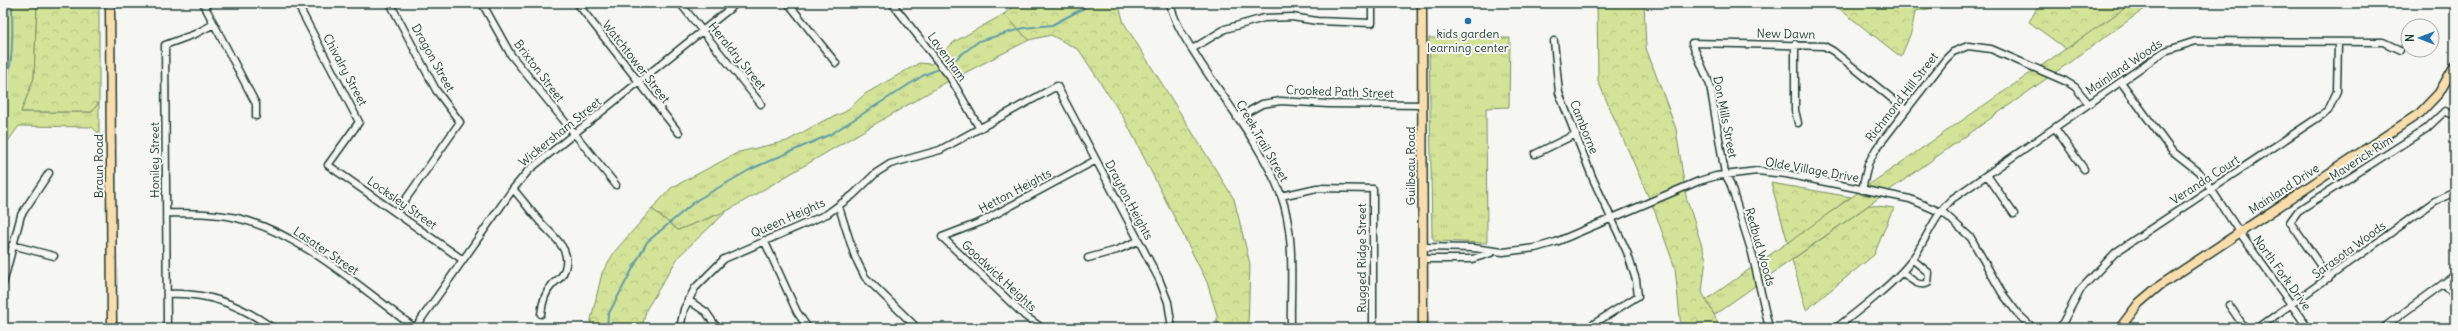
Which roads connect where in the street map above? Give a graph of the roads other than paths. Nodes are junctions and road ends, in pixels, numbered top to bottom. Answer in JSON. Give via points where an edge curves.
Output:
{"nodes":[{"id":1,"x":110,"y":3,"type":"edge"},
{"id":2,"x":203,"y":3,"type":"edge"},
{"id":3,"x":297,"y":3,"type":"edge"},
{"id":4,"x":390,"y":3,"type":"edge"},
{"id":5,"x":482,"y":3,"type":"edge"},
{"id":6,"x":577,"y":3,"type":"edge"},
{"id":7,"x":680,"y":3,"type":"edge"},
{"id":8,"x":737,"y":3,"type":"edge"},
{"id":9,"x":788,"y":3,"type":"edge"},
{"id":10,"x":892,"y":3,"type":"edge"},
{"id":11,"x":1170,"y":3,"type":"edge"},
{"id":12,"x":1372,"y":3,"type":"edge"},
{"id":13,"x":1422,"y":3,"type":"edge"},
{"id":14,"x":214,"y":24,"type":"junction"},
{"id":15,"x":702,"y":31,"type":"junction"},
{"id":16,"x":1554,"y":41,"type":"dead end"},
{"id":17,"x":1692,"y":43,"type":"joint"},
{"id":18,"x":2338,"y":43,"type":"junction"},
{"id":19,"x":1795,"y":44,"type":"junction"},
{"id":20,"x":1192,"y":49,"type":"junction"},
{"id":21,"x":2400,"y":50,"type":"dead end"},
{"id":22,"x":836,"y":63,"type":"dead end"},
{"id":23,"x":2455,"y":65,"type":"edge"},
{"id":24,"x":638,"y":82,"type":"junction"},
{"id":25,"x":2121,"y":82,"type":"junction"},
{"id":26,"x":1057,"y":86,"type":"joint"},
{"id":27,"x":761,"y":104,"type":"dead end"},
{"id":28,"x":2089,"y":104,"type":"junction"},
{"id":29,"x":1423,"y":105,"type":"junction"},
{"id":30,"x":1906,"y":110,"type":"junction"},
{"id":31,"x":256,"y":116,"type":"dead end"},
{"id":32,"x":2455,"y":116,"type":"edge"},
{"id":33,"x":1237,"y":118,"type":"junction"},
{"id":34,"x":1798,"y":122,"type":"dead end"},
{"id":35,"x":980,"y":128,"type":"junction"},
{"id":36,"x":2055,"y":128,"type":"junction"},
{"id":37,"x":680,"y":133,"type":"dead end"},
{"id":38,"x":574,"y":134,"type":"junction"},
{"id":39,"x":1576,"y":134,"type":"junction"},
{"id":40,"x":1535,"y":154,"type":"dead end"},
{"id":41,"x":1096,"y":160,"type":"junction"},
{"id":42,"x":328,"y":165,"type":"joint"},
{"id":43,"x":2084,"y":168,"type":"dead end"},
{"id":44,"x":49,"y":173,"type":"dead end"},
{"id":45,"x":1725,"y":174,"type":"junction"},
{"id":46,"x":1987,"y":175,"type":"junction"},
{"id":47,"x":616,"y":185,"type":"dead end"},
{"id":48,"x":513,"y":189,"type":"junction"},
{"id":49,"x":2211,"y":189,"type":"junction"},
{"id":50,"x":1862,"y":190,"type":"junction"},
{"id":51,"x":2455,"y":192,"type":"edge"},
{"id":52,"x":1281,"y":196,"type":"junction"},
{"id":53,"x":839,"y":207,"type":"junction"},
{"id":54,"x":1940,"y":212,"type":"junction"},
{"id":55,"x":167,"y":213,"type":"junction"},
{"id":56,"x":396,"y":213,"type":"junction"},
{"id":57,"x":2014,"y":214,"type":"dead end"},
{"id":58,"x":1612,"y":218,"type":"junction"},
{"id":59,"x":2240,"y":233,"type":"junction"},
{"id":60,"x":942,"y":237,"type":"joint"},
{"id":61,"x":764,"y":240,"type":"junction"},
{"id":62,"x":1138,"y":241,"type":"junction"},
{"id":63,"x":12,"y":245,"type":"junction"},
{"id":64,"x":1423,"y":247,"type":"junction"},
{"id":65,"x":1492,"y":252,"type":"junction"},
{"id":66,"x":54,"y":256,"type":"dead end"},
{"id":67,"x":1088,"y":258,"type":"dead end"},
{"id":68,"x":1423,"y":259,"type":"junction"},
{"id":69,"x":1912,"y":259,"type":"junction"},
{"id":70,"x":463,"y":260,"type":"junction"},
{"id":71,"x":1902,"y":272,"type":"junction"},
{"id":72,"x":2455,"y":275,"type":"edge"},
{"id":73,"x":2329,"y":278,"type":"junction"},
{"id":74,"x":2444,"y":283,"type":"junction"},
{"id":75,"x":3,"y":284,"type":"edge"},
{"id":76,"x":167,"y":294,"type":"junction"},
{"id":77,"x":2455,"y":298,"type":"edge"},
{"id":78,"x":688,"y":300,"type":"junction"},
{"id":79,"x":2290,"y":304,"type":"junction"},
{"id":80,"x":2229,"y":305,"type":"dead end"},
{"id":81,"x":541,"y":314,"type":"dead end"},
{"id":82,"x":112,"y":328,"type":"edge"},
{"id":83,"x":167,"y":328,"type":"edge"},
{"id":84,"x":273,"y":328,"type":"edge"},
{"id":85,"x":415,"y":328,"type":"edge"},
{"id":86,"x":680,"y":328,"type":"edge"},
{"id":87,"x":717,"y":328,"type":"edge"},
{"id":88,"x":808,"y":328,"type":"edge"},
{"id":89,"x":917,"y":328,"type":"edge"},
{"id":90,"x":1042,"y":328,"type":"edge"},
{"id":91,"x":1172,"y":328,"type":"edge"},
{"id":92,"x":1291,"y":328,"type":"edge"},
{"id":93,"x":1373,"y":328,"type":"edge"},
{"id":94,"x":1423,"y":328,"type":"edge"},
{"id":95,"x":1587,"y":328,"type":"edge"},
{"id":96,"x":1769,"y":328,"type":"edge"},
{"id":97,"x":1836,"y":328,"type":"edge"},
{"id":98,"x":2033,"y":328,"type":"edge"},
{"id":99,"x":2060,"y":328,"type":"edge"},
{"id":100,"x":2120,"y":328,"type":"edge"},
{"id":101,"x":2245,"y":328,"type":"edge"},
{"id":102,"x":2258,"y":328,"type":"edge"},
{"id":103,"x":2308,"y":328,"type":"edge"},
{"id":104,"x":2383,"y":328,"type":"edge"}],
"edges":[{"from":1,"to":82,"type":"main road","name":"Braun Road"},
{"from":2,"to":14,"type":"street"},
{"from":3,"to":42,"type":"street","name":"Chivalry Street","via":[[359,122]]},
{"from":4,"to":56,"type":"street","name":"Dragon Street","via":[[436,90],[460,122]]},
{"from":5,"to":38,"type":"street","name":"Brixton Street","via":[[511,55]]},
{"from":6,"to":24,"type":"street","name":"Watchtower Street"},
{"from":7,"to":15,"type":"street","name":"Heraldry Street"},
{"from":8,"to":15,"type":"street","name":"Wickersham Street"},
{"from":9,"to":22,"type":"street"},
{"from":10,"to":35,"type":"street","name":"Lavenham","via":[[950,77]]},
{"from":11,"to":20,"type":"street","name":"Creek Trail Street","via":[[1176,22]]},
{"from":12,"to":20,"type":"street","via":[[1372,23],[1318,21],[1292,17],[1264,18],[1225,29]]},
{"from":13,"to":29,"type":"main road","name":"Guilbeau Road"},
{"from":14,"to":31,"type":"street","via":[[256,104]]},
{"from":14,"to":55,"type":"street","name":"Honiley Street","via":[[165,44]]},
{"from":15,"to":24,"type":"street","name":"Wickersham Street"},
{"from":15,"to":27,"type":"street","name":"Heraldry Street"},
{"from":16,"to":39,"type":"street","name":"Camborne","via":[[1557,85]]},
{"from":17,"to":19,"type":"street","name":"New Dawn"},
{"from":17,"to":45,"type":"street","name":"Don Mills Street","via":[[1710,85]]},
{"from":18,"to":21,"type":"street","name":"Mainland Woods","via":[[2383,42]]},
{"from":18,"to":25,"type":"street","name":"Mainland Woods","via":[[2185,43],[2165,51]]},
{"from":18,"to":49,"type":"street","name":"Veranda Court","via":[[2337,91],[2328,111]]},
{"from":19,"to":30,"type":"street","name":"New Dawn","via":[[1815,44],[1829,48]]},
{"from":19,"to":34,"type":"street","via":[[1795,110]]},
{"from":20,"to":33,"type":"street","name":"Creek Trail Street"},
{"from":23,"to":59,"type":"main road","name":"Mainland Drive","via":[[2439,93],[2420,113]]},
{"from":24,"to":37,"type":"street","name":"Watchtower Street"},
{"from":24,"to":38,"type":"street","name":"Wickersham Street"},
{"from":25,"to":28,"type":"street","name":"Mainland Woods"},
{"from":25,"to":49,"type":"street","name":"North Fork Drive","via":[[2171,150],[2199,172]]},
{"from":26,"to":35,"type":"street","name":"Queen Heights"},
{"from":26,"to":41,"type":"street","name":"Drayton Heights"},
{"from":28,"to":30,"type":"street","name":"Richmond Hill Street","via":[[2075,87],[2065,81],[1976,45],[1953,52]]},
{"from":28,"to":36,"type":"street","name":"Mainland Woods"},
{"from":29,"to":33,"type":"street","name":"Crooked Path Street","via":[[1281,101],[1262,104]]},
{"from":29,"to":64,"type":"main road","name":"Guilbeau Road"},
{"from":30,"to":50,"type":"street","name":"Richmond Hill Street","via":[[1872,156]]},
{"from":32,"to":73,"type":"street","name":"Maverick Rim","via":[[2444,111],[2426,128],[2298,211],[2290,222]]},
{"from":33,"to":52,"type":"street","name":"Creek Trail Street","via":[[1265,163]]},
{"from":35,"to":53,"type":"street","name":"Queen Heights","via":[[940,150],[901,160],[884,168]]},
{"from":36,"to":43,"type":"street"},
{"from":36,"to":46,"type":"street","name":"Mainland Woods"},
{"from":38,"to":47,"type":"street","name":"Brixton Street"},
{"from":38,"to":48,"type":"street","name":"Wickersham Street","via":[[529,170]]},
{"from":39,"to":40,"type":"street"},
{"from":39,"to":58,"type":"street","name":"Camborne","via":[[1593,179]]},
{"from":41,"to":60,"type":"street","name":"Hetton Heights","via":[[981,222]]},
{"from":41,"to":62,"type":"street","name":"Drayton Heights"},
{"from":42,"to":56,"type":"street","name":"Locksley Street"},
{"from":44,"to":63,"type":"street","via":[[21,216]]},
{"from":45,"to":50,"type":"street","name":"Olde Village Drive","via":[[1775,173]]},
{"from":45,"to":58,"type":"street","name":"Olde Village Drive","via":[[1699,181]]},
{"from":45,"to":96,"type":"street","name":"Redbud Woods","via":[[1752,253]]},
{"from":46,"to":54,"type":"street","name":"Mainland Woods","via":[[1952,199]]},
{"from":46,"to":57,"type":"street"},
{"from":48,"to":70,"type":"street","name":"Wickersham Street"},
{"from":48,"to":81,"type":"street","via":[[564,245],[566,264],[561,277],[550,286]]},
{"from":49,"to":59,"type":"street","name":"North Fork Drive"},
{"from":49,"to":99,"type":"street","name":"Veranda Court","via":[[2108,259],[2080,290]]},
{"from":50,"to":54,"type":"street","name":"Olde Village Drive","via":[[1910,199]]},
{"from":51,"to":73,"type":"street","name":"Sarasota Woods","via":[[2435,201]]},
{"from":52,"to":92,"type":"street","name":"Creek Trail Street","via":[[1291,251]]},
{"from":52,"to":93,"type":"street","name":"Rugged Ridge Street","via":[[1317,188],[1373,189]]},
{"from":53,"to":61,"type":"street","name":"Queen Heights","via":[[816,220]]},
{"from":53,"to":89,"type":"street","via":[[854,258],[865,277]]},
{"from":54,"to":69,"type":"street","name":"Mainland Woods"},
{"from":54,"to":98,"type":"street","name":"Olde Village Drive","via":[[1971,238],[2005,298]]},
{"from":55,"to":76,"type":"street","name":"Honiley Street"},
{"from":55,"to":85,"type":"street","name":"Lasater Street","via":[[215,214],[279,233],[311,252]]},
{"from":56,"to":70,"type":"street","name":"Locksley Street"},
{"from":58,"to":65,"type":"street","name":"Olde Village Drive","via":[[1547,245],[1520,251]]},
{"from":58,"to":95,"type":"street","name":"Camborne","via":[[1636,280],[1638,296]]},
{"from":59,"to":79,"type":"street","name":"North Fork Drive"},
{"from":59,"to":100,"type":"main road","name":"Mainland Drive","via":[[2159,286],[2139,303]]},
{"from":60,"to":90,"type":"street","name":"Goodwick Heights","via":[[1025,316]]},
{"from":61,"to":78,"type":"street","name":"Queen Heights","via":[[720,262],[695,288]]},
{"from":61,"to":88,"type":"street","via":[[795,307]]},
{"from":62,"to":67,"type":"street"},
{"from":62,"to":91,"type":"street","name":"Drayton Heights","via":[[1164,290]]},
{"from":63,"to":66,"type":"street"},
{"from":63,"to":75,"type":"street"},
{"from":64,"to":65,"type":"street","name":"Olde Village Drive","via":[[1473,248]]},
{"from":64,"to":68,"type":"main road","name":"Guilbeau Road"},
{"from":65,"to":68,"type":"street","name":"Olde Village Drive","via":[[1472,259]]},
{"from":68,"to":94,"type":"main road","name":"Guilbeau Road"},
{"from":69,"to":71,"type":"street","name":"Mainland Woods"},
{"from":69,"to":71,"type":"street","via":[[1929,273],[1928,283],[1919,284]]},
{"from":70,"to":85,"type":"street","name":"Wickersham Street"},
{"from":71,"to":97,"type":"street","name":"Mainland Woods"},
{"from":72,"to":74,"type":"street"},
{"from":73,"to":79,"type":"street","name":"Sarasota Woods"},
{"from":74,"to":77,"type":"street"},
{"from":74,"to":104,"type":"street"},
{"from":76,"to":83,"type":"street","name":"Honiley Street"},
{"from":76,"to":84,"type":"street","via":[[197,294],[225,301],[252,313]]},
{"from":78,"to":86,"type":"street","name":"Queen Heights"},
{"from":78,"to":87,"type":"street","via":[[706,312]]},
{"from":79,"to":102,"type":"street","name":"Sarasota Woods"},
{"from":79,"to":103,"type":"street","name":"North Fork Drive"},
{"from":80,"to":101,"type":"street"}]}
